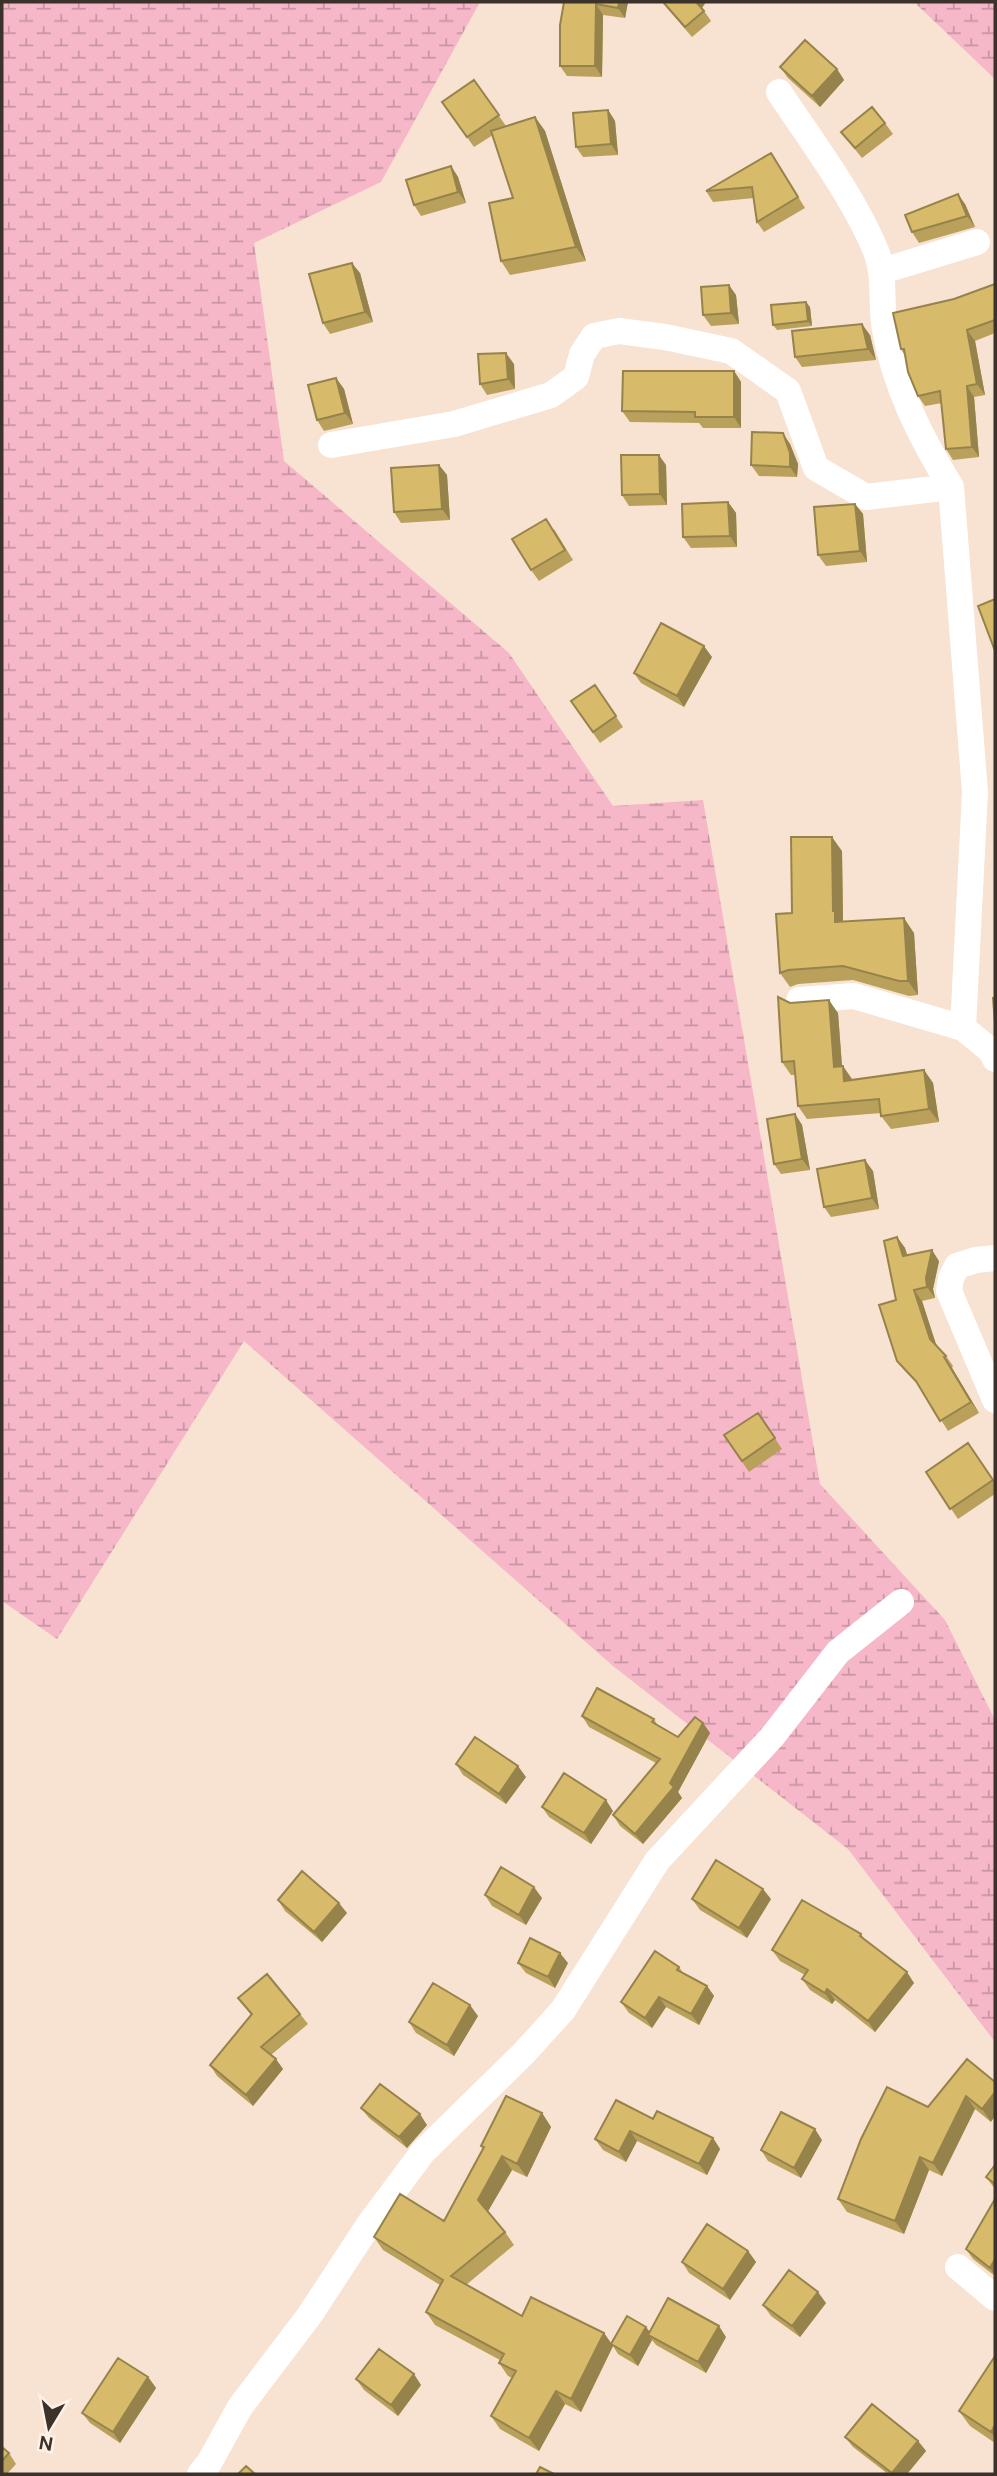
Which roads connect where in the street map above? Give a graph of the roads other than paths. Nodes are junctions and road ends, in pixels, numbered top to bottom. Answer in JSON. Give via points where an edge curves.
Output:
{"nodes":[{"id":1,"x":779,"y":92,"type":"dead end"},
{"id":2,"x":977,"y":242,"type":"dead end"},
{"id":3,"x":882,"y":271,"type":"junction"},
{"id":4,"x":331,"y":445,"type":"dead end"},
{"id":5,"x":950,"y":486,"type":"junction"},
{"id":6,"x":799,"y":1000,"type":"edge"},
{"id":7,"x":963,"y":1028,"type":"junction"},
{"id":8,"x":995,"y":1059,"type":"edge"},
{"id":9,"x":995,"y":1258,"type":"edge"},
{"id":10,"x":986,"y":1351,"type":"edge"},
{"id":11,"x":995,"y":1400,"type":"edge"},
{"id":12,"x":901,"y":1602,"type":"dead end"},
{"id":13,"x":958,"y":2267,"type":"dead end"},
{"id":14,"x":995,"y":2298,"type":"edge"},
{"id":15,"x":200,"y":2474,"type":"edge"}],
"edges":[{"from":1,"to":3,"type":"street","via":[[845,192]]},
{"from":2,"to":3,"type":"street"},
{"from":3,"to":5,"type":"street","via":[[884,327],[892,365]]},
{"from":4,"to":5,"type":"street","via":[[454,424],[551,394],[576,377],[582,354],[594,336],[619,331],[731,351],[788,391],[816,468],[866,497]]},
{"from":5,"to":7,"type":"street","via":[[975,792]]},
{"from":6,"to":7,"type":"street","via":[[854,996]]},
{"from":7,"to":8,"type":"street"},
{"from":9,"to":10,"type":"street","via":[[957,1266],[949,1291]]},
{"from":10,"to":11,"type":"street"},
{"from":12,"to":15,"type":"street","via":[[838,1652],[772,1737],[657,1861],[563,2010],[424,2152],[370,2223],[309,2316],[240,2407]]},
{"from":13,"to":14,"type":"street"}]}
